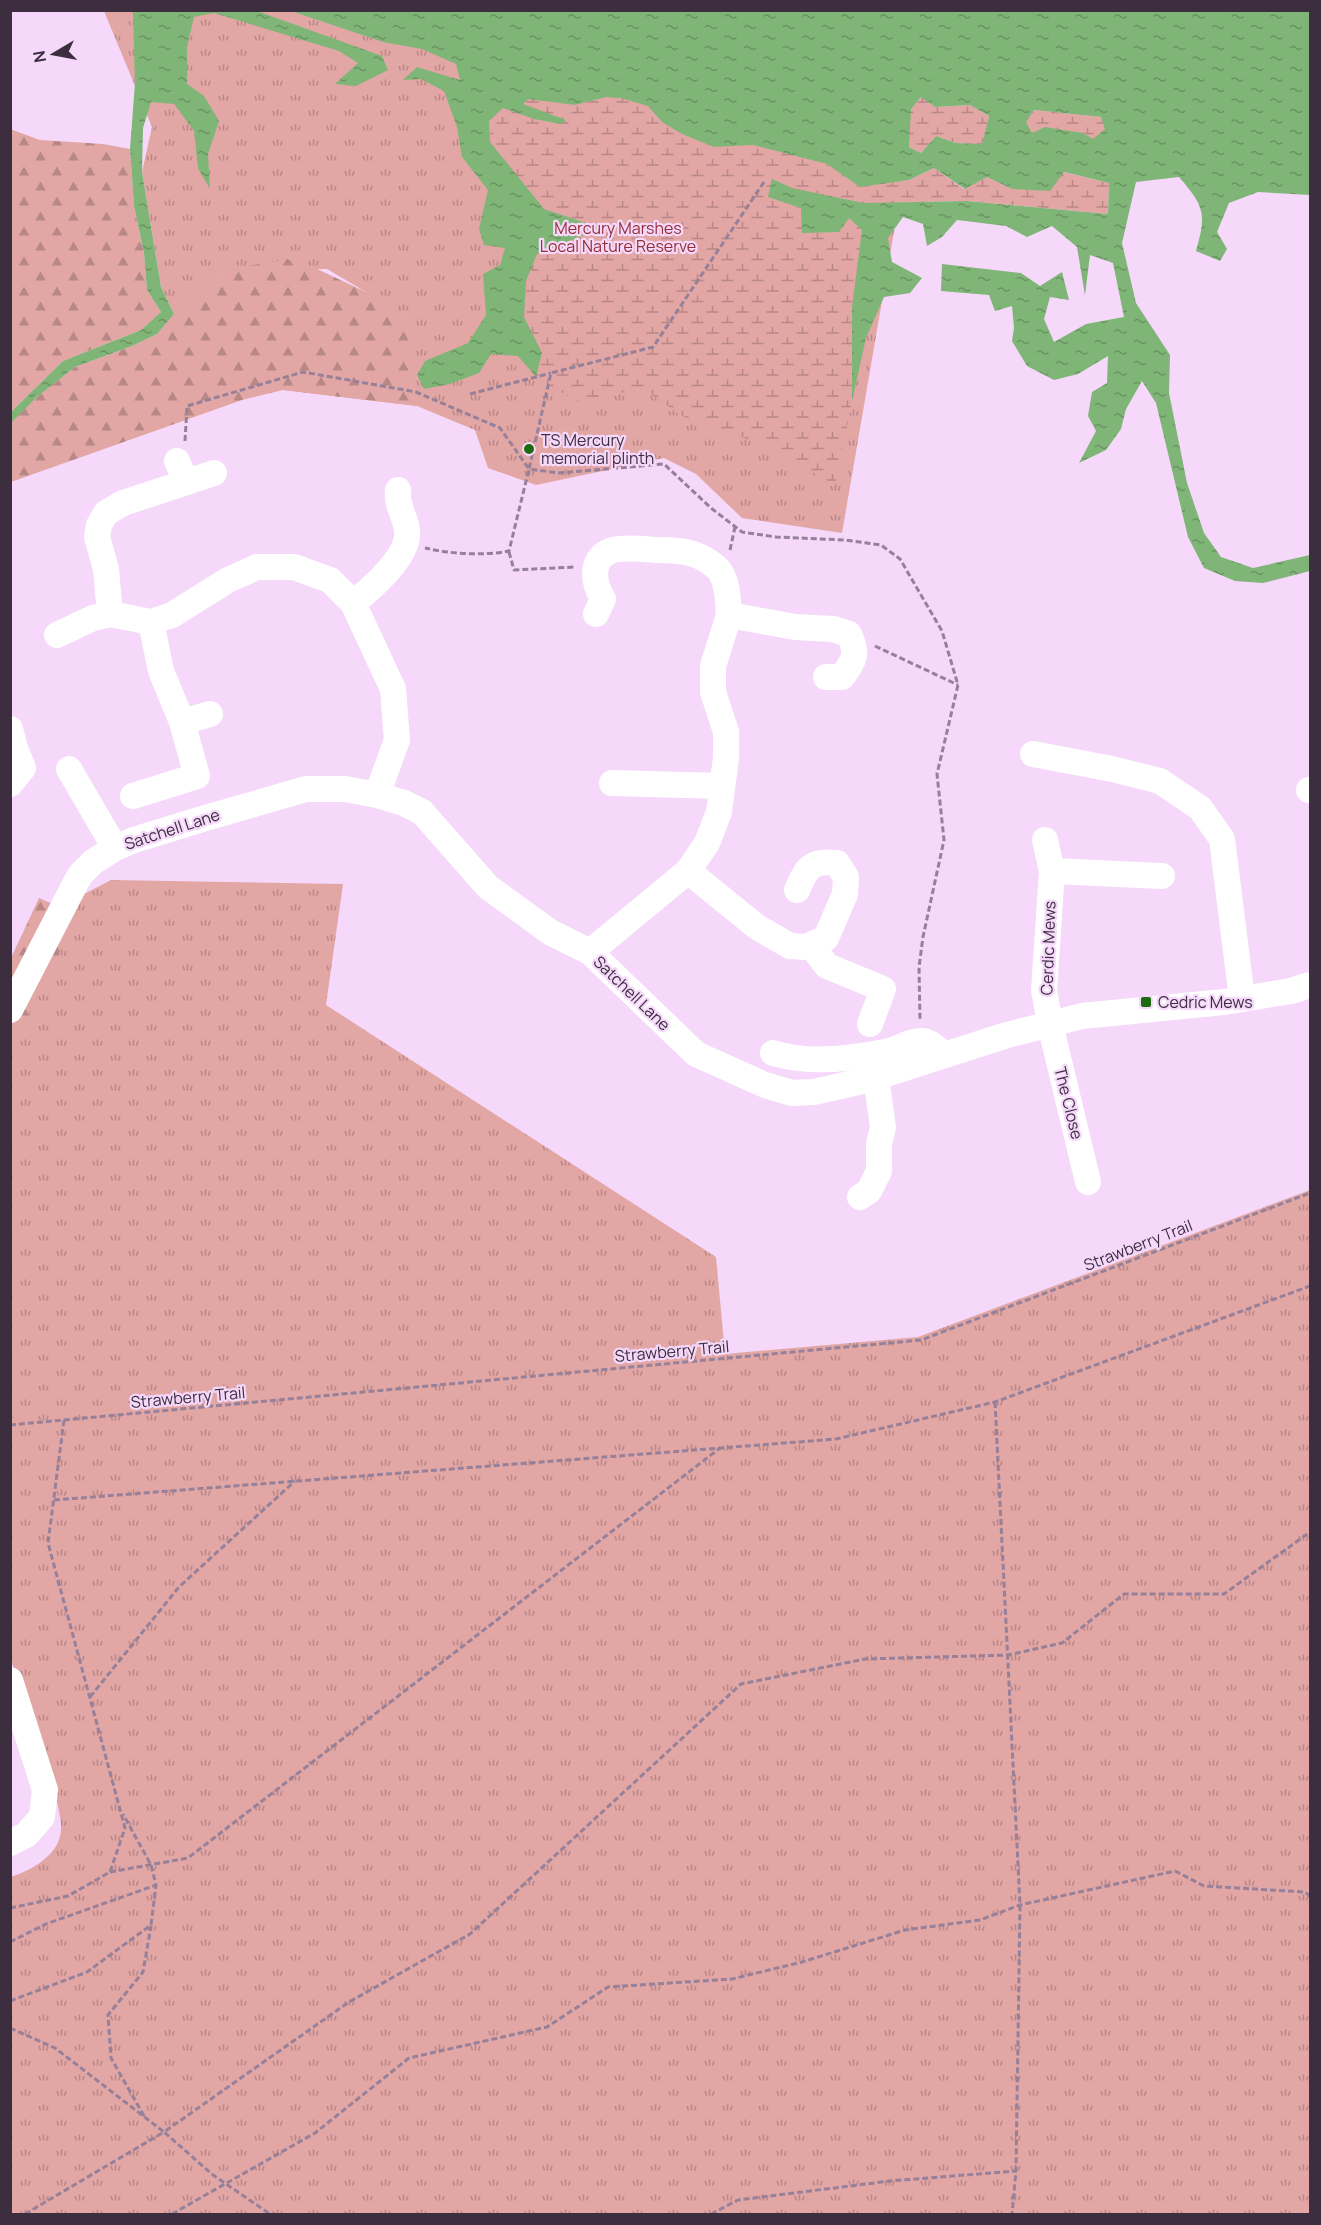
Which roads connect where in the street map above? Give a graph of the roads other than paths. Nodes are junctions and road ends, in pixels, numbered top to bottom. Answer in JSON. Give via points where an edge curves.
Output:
{"nodes":[{"id":1,"x":214,"y":473,"type":"dead end"},
{"id":2,"x":391,"y":500,"type":"dead end"},
{"id":3,"x":352,"y":603,"type":"junction"},
{"id":4,"x":606,"y":603,"type":"dead end"},
{"id":5,"x":110,"y":614,"type":"junction"},
{"id":6,"x":729,"y":615,"type":"junction"},
{"id":7,"x":151,"y":622,"type":"junction"},
{"id":8,"x":57,"y":635,"type":"dead end"},
{"id":9,"x":838,"y":683,"type":"dead end"},
{"id":10,"x":210,"y":714,"type":"dead end"},
{"id":11,"x":182,"y":722,"type":"junction"},
{"id":12,"x":10,"y":729,"type":"edge"},
{"id":13,"x":1033,"y":754,"type":"dead end"},
{"id":14,"x":69,"y":769,"type":"dead end"},
{"id":15,"x":612,"y":783,"type":"dead end"},
{"id":16,"x":10,"y":784,"type":"edge"},
{"id":17,"x":722,"y":786,"type":"junction"},
{"id":18,"x":377,"y":795,"type":"junction"},
{"id":19,"x":133,"y":796,"type":"dead end"},
{"id":20,"x":1045,"y":840,"type":"dead end"},
{"id":21,"x":115,"y":848,"type":"junction"},
{"id":22,"x":688,"y":871,"type":"junction"},
{"id":23,"x":1052,"y":871,"type":"junction"},
{"id":24,"x":1162,"y":876,"type":"dead end"},
{"id":25,"x":797,"y":890,"type":"dead end"},
{"id":26,"x":811,"y":945,"type":"junction"},
{"id":27,"x":590,"y":952,"type":"junction"},
{"id":28,"x":1311,"y":985,"type":"edge"},
{"id":29,"x":1242,"y":999,"type":"junction"},
{"id":30,"x":10,"y":1010,"type":"edge"},
{"id":31,"x":870,"y":1024,"type":"dead end"},
{"id":32,"x":1050,"y":1024,"type":"junction"},
{"id":33,"x":773,"y":1053,"type":"dead end"},
{"id":34,"x":944,"y":1055,"type":"junction"},
{"id":35,"x":876,"y":1077,"type":"junction"},
{"id":36,"x":1088,"y":1182,"type":"dead end"},
{"id":37,"x":860,"y":1197,"type":"dead end"},
{"id":38,"x":10,"y":1680,"type":"edge"},
{"id":39,"x":10,"y":1843,"type":"edge"}],
"edges":[{"from":1,"to":5,"type":"street","via":[[181,471],[106,513],[97,537],[106,569]]},
{"from":2,"to":3,"type":"street","via":[[408,532],[406,544],[370,590]]},
{"from":3,"to":7,"type":"street","via":[[330,580],[294,567],[257,567],[172,615]]},
{"from":3,"to":18,"type":"street","via":[[393,689],[397,740]]},
{"from":4,"to":6,"type":"street","via":[[595,582],[595,567],[606,554],[620,549],[672,551],[696,555],[718,569],[728,593]]},
{"from":5,"to":7,"type":"street"},
{"from":5,"to":8,"type":"street"},
{"from":6,"to":9,"type":"street","via":[[849,634],[855,648],[854,662]]},
{"from":6,"to":17,"type":"street","via":[[713,666],[713,692],[726,732]]},
{"from":7,"to":11,"type":"street","via":[[160,671]]},
{"from":10,"to":11,"type":"street"},
{"from":11,"to":19,"type":"street","via":[[197,776]]},
{"from":12,"to":16,"type":"street","via":[[23,768]]},
{"from":13,"to":29,"type":"street","via":[[1160,781],[1200,808],[1222,839]]},
{"from":14,"to":21,"type":"street"},
{"from":15,"to":17,"type":"street"},
{"from":17,"to":22,"type":"street","via":[[719,812],[707,843]]},
{"from":18,"to":21,"type":"street","name":"Satchell Lane","via":[[345,789],[297,790]]},
{"from":18,"to":27,"type":"street","name":"Satchell Lane","via":[[422,812],[488,886],[550,932]]},
{"from":20,"to":23,"type":"street","name":"Cerdic Mews"},
{"from":21,"to":30,"type":"street","name":"Satchell Lane","via":[[80,875]]},
{"from":22,"to":26,"type":"street","via":[[765,932],[790,946]]},
{"from":22,"to":27,"type":"street"},
{"from":23,"to":24,"type":"street"},
{"from":23,"to":32,"type":"street","name":"Cerdic Mews","via":[[1044,990]]},
{"from":25,"to":26,"type":"street","via":[[806,870],[820,861],[837,863],[846,877],[845,894],[826,938]]},
{"from":26,"to":31,"type":"street","via":[[827,966],[883,988]]},
{"from":27,"to":35,"type":"street","name":"Satchell Lane","via":[[696,1054],[765,1085],[802,1093]]},
{"from":28,"to":29,"type":"street","name":"Satchell Lane"},
{"from":29,"to":32,"type":"street","name":"Satchell Lane","via":[[1082,1016]]},
{"from":32,"to":34,"type":"street","name":"Satchell Lane"},
{"from":32,"to":36,"type":"street","name":"The Close"},
{"from":33,"to":34,"type":"street","via":[[825,1060],[887,1052],[919,1041],[929,1042]]},
{"from":34,"to":35,"type":"street","name":"Satchell Lane"},
{"from":35,"to":37,"type":"street","via":[[883,1127],[879,1171],[870,1191]]},
{"from":38,"to":39,"type":"street","via":[[45,1790],[42,1817],[26,1835]]}]}
